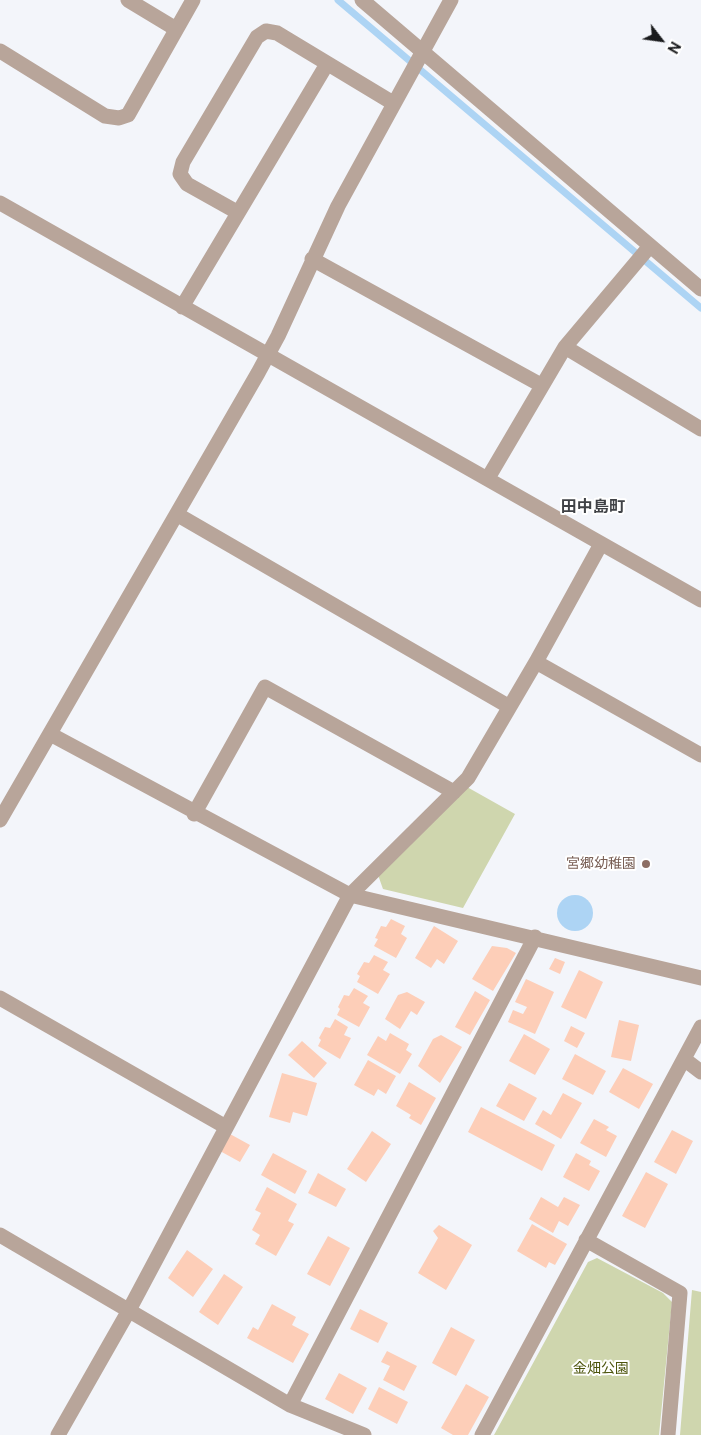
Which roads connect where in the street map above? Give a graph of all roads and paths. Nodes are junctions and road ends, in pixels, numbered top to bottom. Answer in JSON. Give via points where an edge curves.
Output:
{"nodes":[{"id":1,"x":128,"y":0,"type":"edge"},
{"id":2,"x":193,"y":0,"type":"edge"},
{"id":3,"x":362,"y":0,"type":"edge"},
{"id":4,"x":451,"y":0,"type":"edge"},
{"id":5,"x":176,"y":29,"type":"junction"},
{"id":6,"x":0,"y":51,"type":"edge"},
{"id":7,"x":422,"y":51,"type":"junction"},
{"id":8,"x":327,"y":64,"type":"junction"},
{"id":9,"x":392,"y":103,"type":"junction"},
{"id":10,"x":0,"y":203,"type":"edge"},
{"id":11,"x":237,"y":212,"type":"junction"},
{"id":12,"x":650,"y":246,"type":"junction"},
{"id":13,"x":312,"y":260,"type":"junction"},
{"id":14,"x":701,"y":289,"type":"edge"},
{"id":15,"x":182,"y":307,"type":"junction"},
{"id":16,"x":565,"y":347,"type":"junction"},
{"id":17,"x":267,"y":356,"type":"junction"},
{"id":18,"x":541,"y":385,"type":"junction"},
{"id":19,"x":701,"y":429,"type":"edge"},
{"id":20,"x":488,"y":478,"type":"junction"},
{"id":21,"x":178,"y":515,"type":"junction"},
{"id":22,"x":601,"y":544,"type":"junction"},
{"id":23,"x":701,"y":600,"type":"edge"},
{"id":24,"x":536,"y":662,"type":"junction"},
{"id":25,"x":508,"y":706,"type":"junction"},
{"id":26,"x":50,"y":734,"type":"junction"},
{"id":27,"x":701,"y":754,"type":"edge"},
{"id":28,"x":454,"y":792,"type":"junction"},
{"id":29,"x":194,"y":814,"type":"junction"},
{"id":30,"x":0,"y":820,"type":"edge"},
{"id":31,"x":350,"y":895,"type":"junction"},
{"id":32,"x":535,"y":937,"type":"junction"},
{"id":33,"x":701,"y":978,"type":"edge"},
{"id":34,"x":0,"y":998,"type":"edge"},
{"id":35,"x":701,"y":1027,"type":"edge"},
{"id":36,"x":684,"y":1059,"type":"junction"},
{"id":37,"x":701,"y":1072,"type":"edge"},
{"id":38,"x":226,"y":1127,"type":"junction"},
{"id":39,"x":0,"y":1235,"type":"edge"},
{"id":40,"x":586,"y":1240,"type":"junction"},
{"id":41,"x":128,"y":1312,"type":"junction"},
{"id":42,"x":290,"y":1405,"type":"junction"},
{"id":43,"x":58,"y":1435,"type":"edge"},
{"id":44,"x":364,"y":1435,"type":"edge"},
{"id":45,"x":482,"y":1435,"type":"edge"},
{"id":46,"x":668,"y":1435,"type":"edge"}],
"edges":[{"from":1,"to":5,"type":"street"},
{"from":2,"to":5,"type":"street"},
{"from":3,"to":7,"type":"street"},
{"from":4,"to":7,"type":"street"},
{"from":5,"to":6,"type":"street","via":[[128,114],[119,118],[106,116]]},
{"from":7,"to":9,"type":"street"},
{"from":7,"to":12,"type":"street"},
{"from":8,"to":9,"type":"street"},
{"from":8,"to":11,"type":"street"},
{"from":8,"to":11,"type":"street","via":[[277,33],[266,31],[252,45],[183,162],[180,174],[187,184]]},
{"from":9,"to":13,"type":"street"},
{"from":10,"to":15,"type":"street"},
{"from":11,"to":15,"type":"street"},
{"from":12,"to":14,"type":"street"},
{"from":12,"to":16,"type":"street"},
{"from":13,"to":17,"type":"street"},
{"from":13,"to":18,"type":"street"},
{"from":15,"to":17,"type":"street"},
{"from":16,"to":18,"type":"street"},
{"from":16,"to":19,"type":"street"},
{"from":17,"to":20,"type":"street"},
{"from":17,"to":21,"type":"street"},
{"from":18,"to":20,"type":"street"},
{"from":20,"to":22,"type":"street"},
{"from":21,"to":25,"type":"street"},
{"from":21,"to":26,"type":"street"},
{"from":22,"to":23,"type":"street"},
{"from":22,"to":24,"type":"street"},
{"from":24,"to":25,"type":"street"},
{"from":24,"to":27,"type":"street"},
{"from":25,"to":28,"type":"street","via":[[468,778]]},
{"from":26,"to":29,"type":"street"},
{"from":26,"to":30,"type":"street"},
{"from":28,"to":29,"type":"street","via":[[266,687]]},
{"from":28,"to":31,"type":"street"},
{"from":29,"to":31,"type":"street"},
{"from":31,"to":32,"type":"street"},
{"from":31,"to":38,"type":"street"},
{"from":32,"to":33,"type":"street"},
{"from":32,"to":42,"type":"street"},
{"from":34,"to":38,"type":"street"},
{"from":35,"to":36,"type":"street"},
{"from":36,"to":37,"type":"street"},
{"from":36,"to":40,"type":"street"},
{"from":38,"to":41,"type":"street"},
{"from":39,"to":41,"type":"street"},
{"from":40,"to":45,"type":"street"},
{"from":40,"to":46,"type":"street","via":[[680,1293]]},
{"from":41,"to":42,"type":"street"},
{"from":41,"to":43,"type":"street"},
{"from":42,"to":44,"type":"street"}]}
